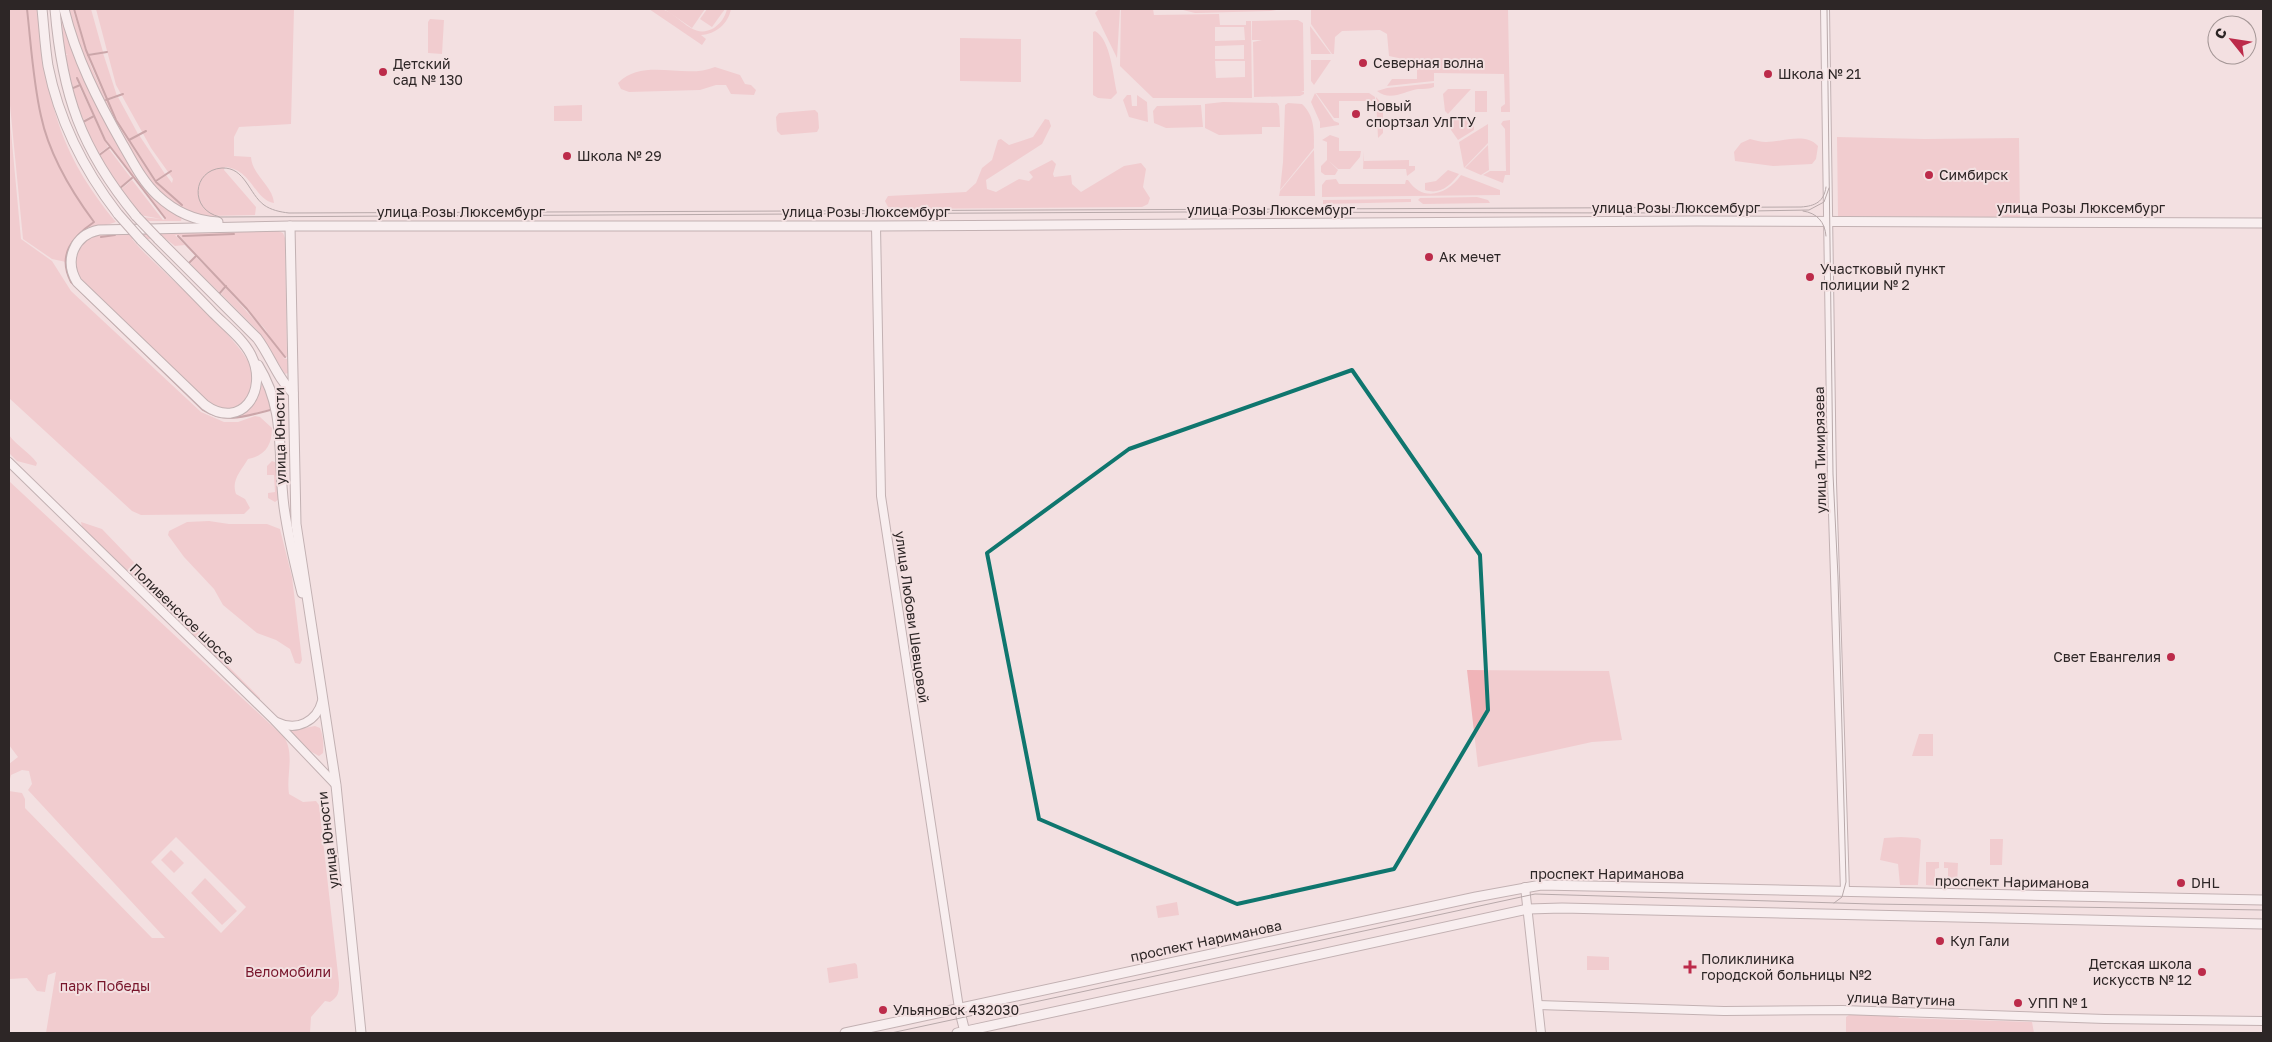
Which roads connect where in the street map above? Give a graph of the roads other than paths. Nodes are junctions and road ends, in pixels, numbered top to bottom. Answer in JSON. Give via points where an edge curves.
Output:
{"nodes":[{"id":1,"x":42,"y":9,"type":"edge"},
{"id":2,"x":55,"y":9,"type":"edge"},
{"id":3,"x":64,"y":9,"type":"edge"},
{"id":4,"x":1825,"y":9,"type":"edge"},
{"id":5,"x":1828,"y":221,"type":"junction"},
{"id":6,"x":2263,"y":223,"type":"edge"},
{"id":7,"x":278,"y":226,"type":"junction"},
{"id":8,"x":290,"y":226,"type":"junction"},
{"id":9,"x":876,"y":226,"type":"junction"},
{"id":10,"x":251,"y":355,"type":"junction"},
{"id":11,"x":293,"y":393,"type":"junction"},
{"id":12,"x":9,"y":462,"type":"edge"},
{"id":13,"x":314,"y":644,"type":"junction"},
{"id":14,"x":323,"y":699,"type":"junction"},
{"id":15,"x":274,"y":720,"type":"junction"},
{"id":16,"x":336,"y":786,"type":"junction"},
{"id":17,"x":1525,"y":887,"type":"junction"},
{"id":18,"x":1845,"y":891,"type":"junction"},
{"id":19,"x":2263,"y":900,"type":"edge"},
{"id":20,"x":1528,"y":909,"type":"junction"},
{"id":21,"x":2263,"y":924,"type":"edge"},
{"id":22,"x":1538,"y":1006,"type":"junction"},
{"id":23,"x":959,"y":1008,"type":"junction"},
{"id":24,"x":2263,"y":1021,"type":"edge"},
{"id":25,"x":961,"y":1032,"type":"edge"},
{"id":26,"x":362,"y":1033,"type":"edge"},
{"id":27,"x":845,"y":1033,"type":"edge"},
{"id":28,"x":1540,"y":1033,"type":"edge"}],
"edges":[{"from":1,"to":10,"type":"main road","name":"улица Юности","bridge":true,"via":[[48,64],[58,106],[88,172],[140,240]]},
{"from":2,"to":11,"type":"main road","bridge":true,"via":[[62,66],[75,117],[108,181],[136,216],[257,338],[284,385]]},
{"from":3,"to":7,"type":"main road","via":[[76,52],[95,94],[138,172],[157,196],[182,213],[210,222]]},
{"from":4,"to":5,"type":"street","name":"улица Тимирязева"},
{"from":5,"to":6,"type":"main road","name":"улица Розы Люксембург"},
{"from":5,"to":9,"type":"main road","name":"улица Розы Люксембург"},
{"from":5,"to":18,"type":"street","name":"улица Тимирязева","via":[[1832,482]]},
{"from":7,"to":8,"type":"main road","name":"улица Розы Люксембург"},
{"from":7,"to":10,"type":"main road","via":[[99,230],[83,236],[71,255],[72,272],[77,282],[209,408],[228,412],[250,402],[258,379]]},
{"from":8,"to":9,"type":"main road","name":"улица Розы Люксембург"},
{"from":8,"to":11,"type":"main road","name":"улица Юности"},
{"from":9,"to":23,"type":"street","name":"улица Любови Шевцовой","via":[[881,496]]},
{"from":10,"to":13,"type":"main road","name":"улица Юности","via":[[265,377],[278,415],[284,506]]},
{"from":11,"to":13,"type":"main road","name":"улица Юности","via":[[296,524]]},
{"from":12,"to":15,"type":"street","name":"Поливенское шоссе"},
{"from":13,"to":14,"type":"main road","name":"улица Юности"},
{"from":14,"to":15,"type":"street","via":[[318,713],[307,722],[294,726]]},
{"from":14,"to":16,"type":"main road","name":"улица Юности"},
{"from":15,"to":16,"type":"street","name":"Поливенское шоссе"},
{"from":16,"to":26,"type":"main road","name":"улица Юности"},
{"from":17,"to":18,"type":"main road","name":"проспект Нариманова","via":[[1566,885]]},
{"from":17,"to":20,"type":"street"},
{"from":17,"to":23,"type":"main road","name":"проспект Нариманова"},
{"from":18,"to":19,"type":"main road","name":"проспект Нариманова"},
{"from":20,"to":21,"type":"main road"},
{"from":20,"to":22,"type":"street"},
{"from":20,"to":25,"type":"main road"},
{"from":22,"to":24,"type":"street","name":"улица Ватутина"},
{"from":22,"to":28,"type":"street"},
{"from":23,"to":25,"type":"main road"},
{"from":23,"to":27,"type":"main road","name":"проспект Нариманова"}]}
